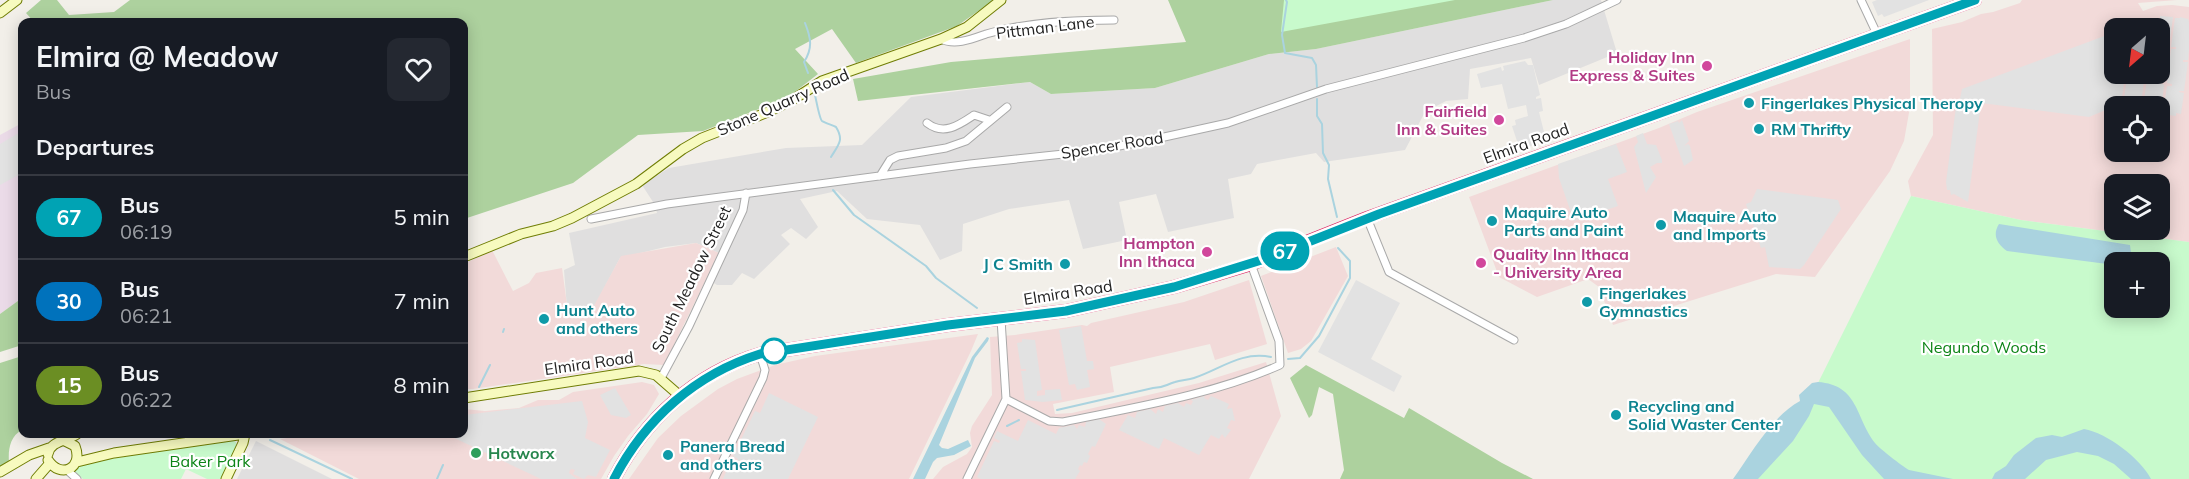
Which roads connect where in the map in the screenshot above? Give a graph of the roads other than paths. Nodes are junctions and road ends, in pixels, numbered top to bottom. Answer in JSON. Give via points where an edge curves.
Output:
{"nodes":[{"id":1,"x":1001,"y":0,"type":"edge"},
{"id":2,"x":1617,"y":0,"type":"edge"},
{"id":3,"x":1861,"y":0,"type":"edge"},
{"id":4,"x":1975,"y":0,"type":"edge"},
{"id":5,"x":12,"y":1,"type":"edge"},
{"id":6,"x":0,"y":13,"type":"edge"},
{"id":7,"x":1114,"y":20,"type":"dead end"},
{"id":8,"x":1877,"y":34,"type":"junction"},
{"id":9,"x":941,"y":39,"type":"junction"},
{"id":10,"x":1007,"y":106,"type":"dead end"},
{"id":11,"x":989,"y":120,"type":"junction"},
{"id":12,"x":927,"y":123,"type":"dead end"},
{"id":13,"x":880,"y":176,"type":"junction"},
{"id":14,"x":747,"y":193,"type":"junction"},
{"id":15,"x":591,"y":219,"type":"dead end"},
{"id":16,"x":1367,"y":219,"type":"junction"},
{"id":17,"x":468,"y":255,"type":"edge"},
{"id":18,"x":1251,"y":264,"type":"junction"},
{"id":19,"x":1001,"y":319,"type":"junction"},
{"id":20,"x":1514,"y":340,"type":"dead end"},
{"id":21,"x":760,"y":354,"type":"junction"},
{"id":22,"x":661,"y":378,"type":"junction"},
{"id":23,"x":680,"y":396,"type":"junction"},
{"id":24,"x":468,"y":397,"type":"edge"},
{"id":25,"x":1006,"y":399,"type":"junction"},
{"id":26,"x":71,"y":438,"type":"edge"},
{"id":27,"x":83,"y":438,"type":"edge"},
{"id":28,"x":217,"y":438,"type":"edge"},
{"id":29,"x":244,"y":438,"type":"edge"},
{"id":30,"x":66,"y":441,"type":"junction"},
{"id":31,"x":49,"y":448,"type":"junction"},
{"id":32,"x":76,"y":449,"type":"junction"},
{"id":33,"x":114,"y":453,"type":"junction"},
{"id":34,"x":23,"y":460,"type":"junction"},
{"id":35,"x":77,"y":462,"type":"junction"},
{"id":36,"x":51,"y":464,"type":"junction"},
{"id":37,"x":67,"y":470,"type":"junction"},
{"id":38,"x":0,"y":472,"type":"edge"},
{"id":39,"x":36,"y":479,"type":"edge"},
{"id":40,"x":44,"y":479,"type":"edge"},
{"id":41,"x":77,"y":479,"type":"edge"},
{"id":42,"x":226,"y":479,"type":"edge"},
{"id":43,"x":614,"y":479,"type":"edge"},
{"id":44,"x":714,"y":479,"type":"edge"},
{"id":45,"x":967,"y":479,"type":"edge"}],
"edges":[{"from":1,"to":9,"type":"street","name":"Stone Quarry Road","via":[[967,27]]},
{"from":2,"to":13,"type":"street","name":"Spencer Road","via":[[1534,35],[1326,90],[1203,129],[1105,149]]},
{"from":3,"to":8,"type":"street"},
{"from":4,"to":8,"type":"highway","name":"Elmira Road"},
{"from":5,"to":6,"type":"street"},
{"from":7,"to":9,"type":"street","name":"Pittman Lane","via":[[1007,28],[957,42]]},
{"from":8,"to":16,"type":"highway","name":"Elmira Road"},
{"from":9,"to":17,"type":"street","name":"Stone Quarry Road","via":[[822,81],[768,112],[702,138],[636,184],[572,218]]},
{"from":10,"to":11,"type":"street"},
{"from":11,"to":12,"type":"street","via":[[974,115],[950,129]]},
{"from":11,"to":13,"type":"street","via":[[980,131],[957,145],[890,160]]},
{"from":13,"to":14,"type":"street","name":"Spencer Road"},
{"from":14,"to":15,"type":"street","name":"Spencer Road"},
{"from":14,"to":22,"type":"street","name":"South Meadow Street","via":[[743,210]]},
{"from":16,"to":18,"type":"highway","name":"Elmira Road"},
{"from":16,"to":20,"type":"street","via":[[1389,272]]},
{"from":18,"to":19,"type":"highway","name":"Elmira Road","via":[[1145,295]]},
{"from":18,"to":25,"type":"street","via":[[1279,341],[1280,365],[1192,395],[1064,422],[1050,421]]},
{"from":19,"to":21,"type":"highway","name":"Elmira Road"},
{"from":19,"to":25,"type":"street"},
{"from":21,"to":23,"type":"highway","name":"Elmira Road","via":[[714,372]]},
{"from":21,"to":44,"type":"street","via":[[763,378]]},
{"from":22,"to":23,"type":"street"},
{"from":22,"to":24,"type":"street","name":"Elmira Road","via":[[639,371]]},
{"from":23,"to":43,"type":"highway","via":[[638,439]]},
{"from":25,"to":45,"type":"street"},
{"from":26,"to":30,"type":"street"},
{"from":27,"to":32,"type":"street"},
{"from":28,"to":33,"type":"street"},
{"from":29,"to":42,"type":"street"},
{"from":30,"to":31,"type":"street"},
{"from":30,"to":32,"type":"street"},
{"from":31,"to":34,"type":"street"},
{"from":31,"to":36,"type":"street"},
{"from":32,"to":33,"type":"street"},
{"from":32,"to":35,"type":"street"},
{"from":33,"to":35,"type":"street"},
{"from":34,"to":36,"type":"street"},
{"from":34,"to":38,"type":"street"},
{"from":35,"to":37,"type":"street"},
{"from":36,"to":37,"type":"street"},
{"from":36,"to":39,"type":"street"},
{"from":36,"to":40,"type":"street"},
{"from":37,"to":41,"type":"street"}]}
